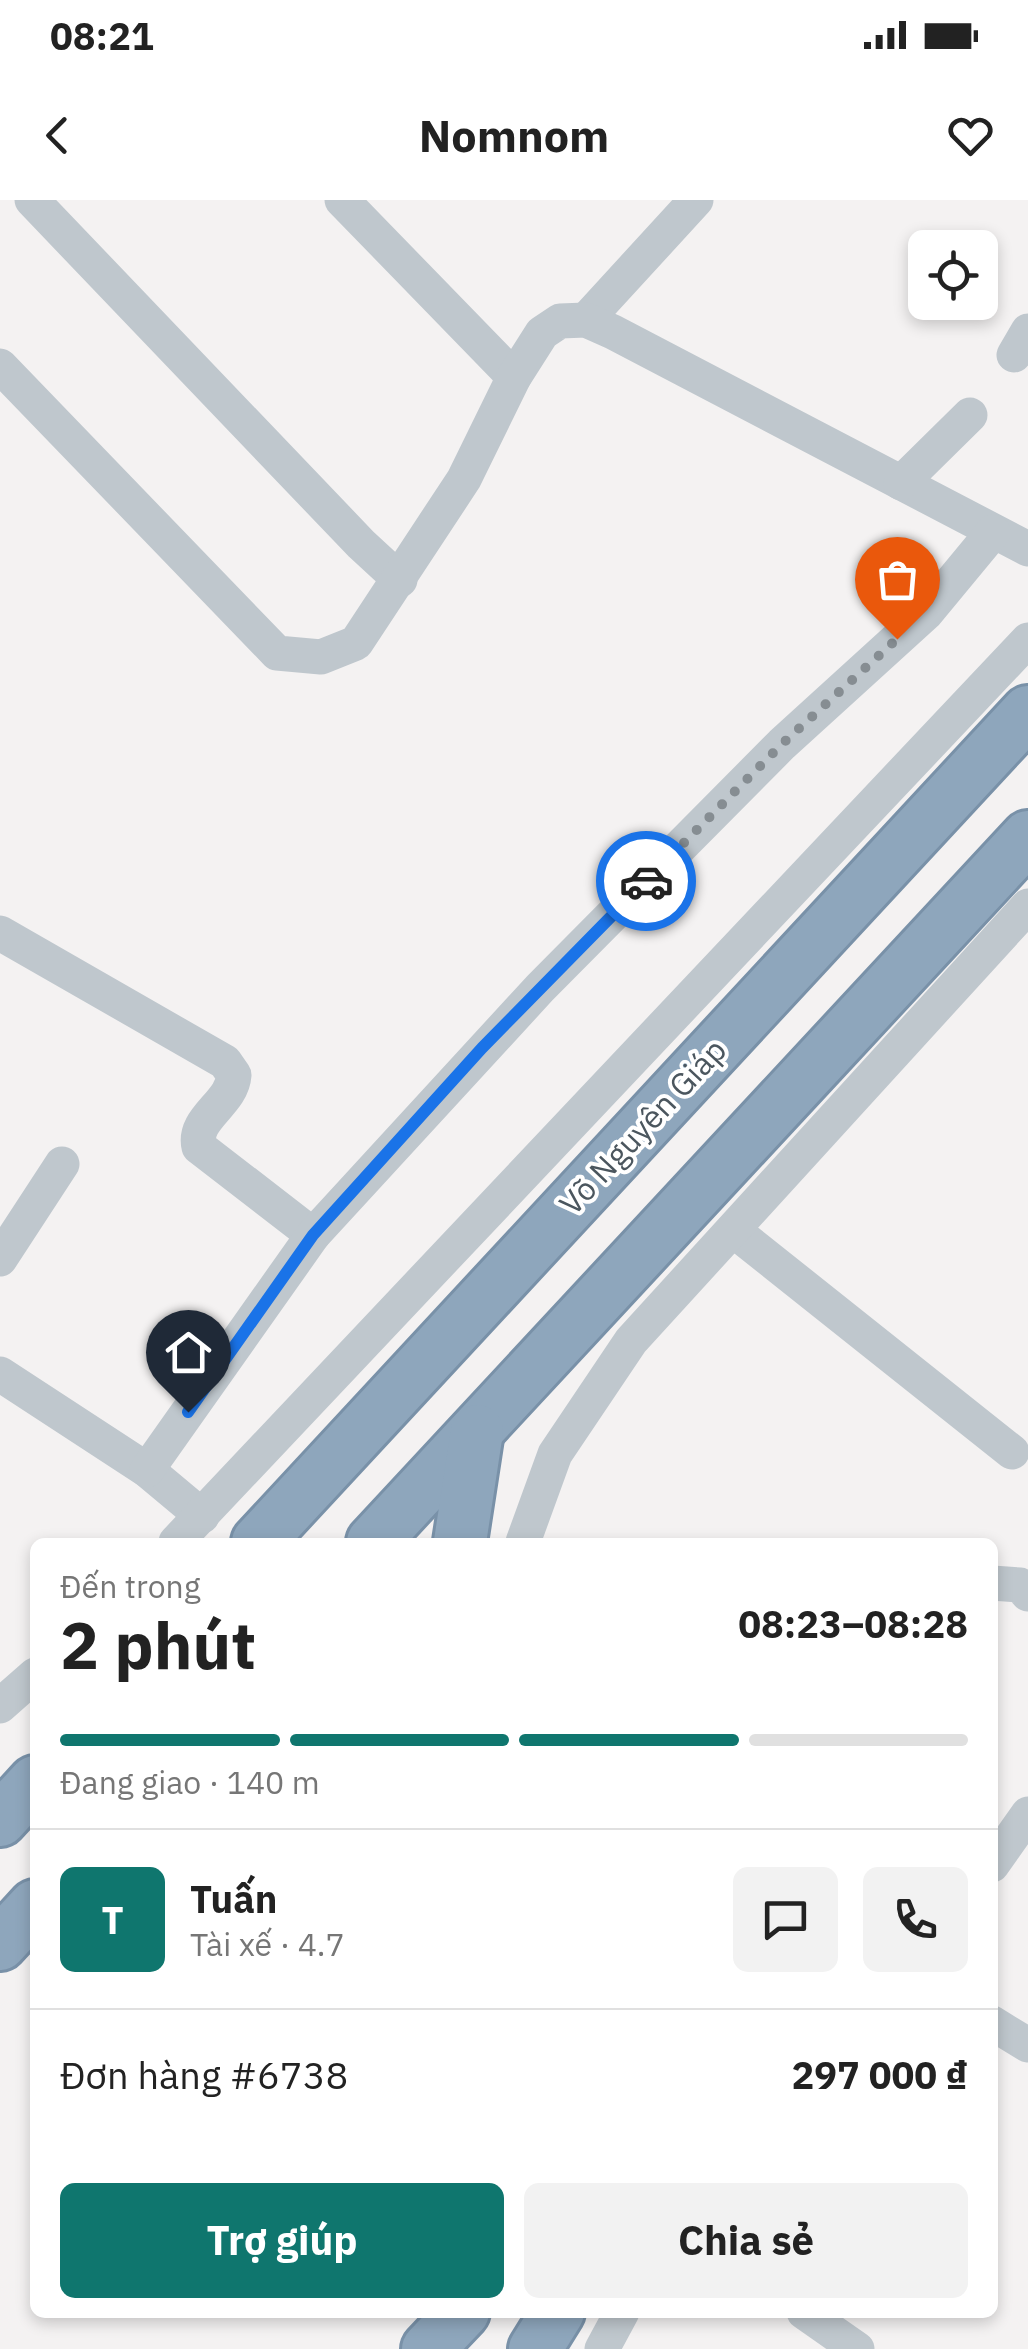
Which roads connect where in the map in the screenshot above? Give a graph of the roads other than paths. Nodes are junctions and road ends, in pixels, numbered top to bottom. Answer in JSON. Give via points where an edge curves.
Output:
{"nodes":[{"id":1,"x":32,"y":200,"type":"edge"},
{"id":2,"x":342,"y":200,"type":"edge"},
{"id":3,"x":696,"y":200,"type":"edge"},
{"id":4,"x":586,"y":320,"type":"junction"},
{"id":5,"x":0,"y":366,"type":"edge"},
{"id":6,"x":514,"y":378,"type":"junction"},
{"id":7,"x":970,"y":415,"type":"dead end"},
{"id":8,"x":901,"y":483,"type":"junction"},
{"id":9,"x":993,"y":532,"type":"junction"},
{"id":10,"x":1028,"y":549,"type":"edge"},
{"id":11,"x":400,"y":580,"type":"junction"},
{"id":12,"x":1028,"y":640,"type":"edge"},
{"id":13,"x":1028,"y":712,"type":"edge"},
{"id":14,"x":1028,"y":838,"type":"edge"},
{"id":15,"x":1028,"y":906,"type":"edge"},
{"id":16,"x":0,"y":933,"type":"edge"},
{"id":17,"x":62,"y":1164,"type":"dead end"},
{"id":18,"x":732,"y":1230,"type":"junction"},
{"id":19,"x":313,"y":1235,"type":"junction"},
{"id":20,"x":0,"y":1260,"type":"edge"},
{"id":21,"x":0,"y":1374,"type":"edge"},
{"id":22,"x":477,"y":1431,"type":"junction"},
{"id":23,"x":1012,"y":1452,"type":"dead end"},
{"id":24,"x":147,"y":1470,"type":"junction"},
{"id":25,"x":202,"y":1516,"type":"junction"},
{"id":26,"x":180,"y":1538,"type":"edge"},
{"id":27,"x":262,"y":1538,"type":"edge"},
{"id":28,"x":377,"y":1538,"type":"edge"},
{"id":29,"x":461,"y":1538,"type":"edge"},
{"id":30,"x":524,"y":1538,"type":"edge"},
{"id":31,"x":998,"y":1583,"type":"edge"},
{"id":32,"x":1028,"y":1594,"type":"edge"},
{"id":33,"x":30,"y":1679,"type":"edge"},
{"id":34,"x":0,"y":1706,"type":"edge"},
{"id":35,"x":1028,"y":1814,"type":"edge"},
{"id":36,"x":998,"y":1856,"type":"edge"},
{"id":37,"x":30,"y":1911,"type":"edge"},
{"id":38,"x":0,"y":1944,"type":"edge"},
{"id":39,"x":30,"y":1954,"type":"edge"},
{"id":40,"x":0,"y":1969,"type":"edge"},
{"id":41,"x":998,"y":2027,"type":"edge"},
{"id":42,"x":1028,"y":2045,"type":"edge"},
{"id":43,"x":457,"y":2318,"type":"edge"},
{"id":44,"x":554,"y":2318,"type":"edge"},
{"id":45,"x":620,"y":2318,"type":"edge"},
{"id":46,"x":813,"y":2318,"type":"edge"},
{"id":47,"x":428,"y":2349,"type":"edge"},
{"id":48,"x":536,"y":2349,"type":"edge"},
{"id":49,"x":602,"y":2349,"type":"edge"},
{"id":50,"x":858,"y":2349,"type":"edge"}],
"edges":[{"from":1,"to":11,"type":"street"},
{"from":2,"to":6,"type":"street"},
{"from":3,"to":4,"type":"street"},
{"from":4,"to":6,"type":"street","via":[[560,320],[542,333]]},
{"from":4,"to":8,"type":"street"},
{"from":5,"to":11,"type":"street","via":[[277,652],[321,658],[356,642]]},
{"from":6,"to":11,"type":"street","via":[[464,478]]},
{"from":7,"to":8,"type":"street"},
{"from":8,"to":9,"type":"street"},
{"from":9,"to":10,"type":"street"},
{"from":9,"to":19,"type":"street","via":[[926,613],[782,744],[540,988]]},
{"from":12,"to":25,"type":"street"},
{"from":13,"to":27,"type":"highway","name":"Võ Nguyên Giáp"},
{"from":14,"to":22,"type":"highway"},
{"from":15,"to":18,"type":"street"},
{"from":16,"to":19,"type":"street","via":[[226,1062],[233,1088],[200,1126],[199,1147]]},
{"from":17,"to":20,"type":"street"},
{"from":18,"to":23,"type":"street"},
{"from":18,"to":30,"type":"street","via":[[632,1340],[555,1454]]},
{"from":19,"to":24,"type":"street"},
{"from":21,"to":24,"type":"street"},
{"from":22,"to":28,"type":"highway"},
{"from":22,"to":29,"type":"highway"},
{"from":24,"to":25,"type":"street"},
{"from":25,"to":26,"type":"street"},
{"from":31,"to":32,"type":"street","via":[[1020,1585]]},
{"from":33,"to":34,"type":"street"},
{"from":35,"to":36,"type":"street"},
{"from":37,"to":38,"type":"highway"},
{"from":39,"to":40,"type":"highway"},
{"from":41,"to":42,"type":"street"},
{"from":43,"to":47,"type":"highway"},
{"from":44,"to":48,"type":"highway"},
{"from":45,"to":49,"type":"street"},
{"from":46,"to":50,"type":"street"}]}
